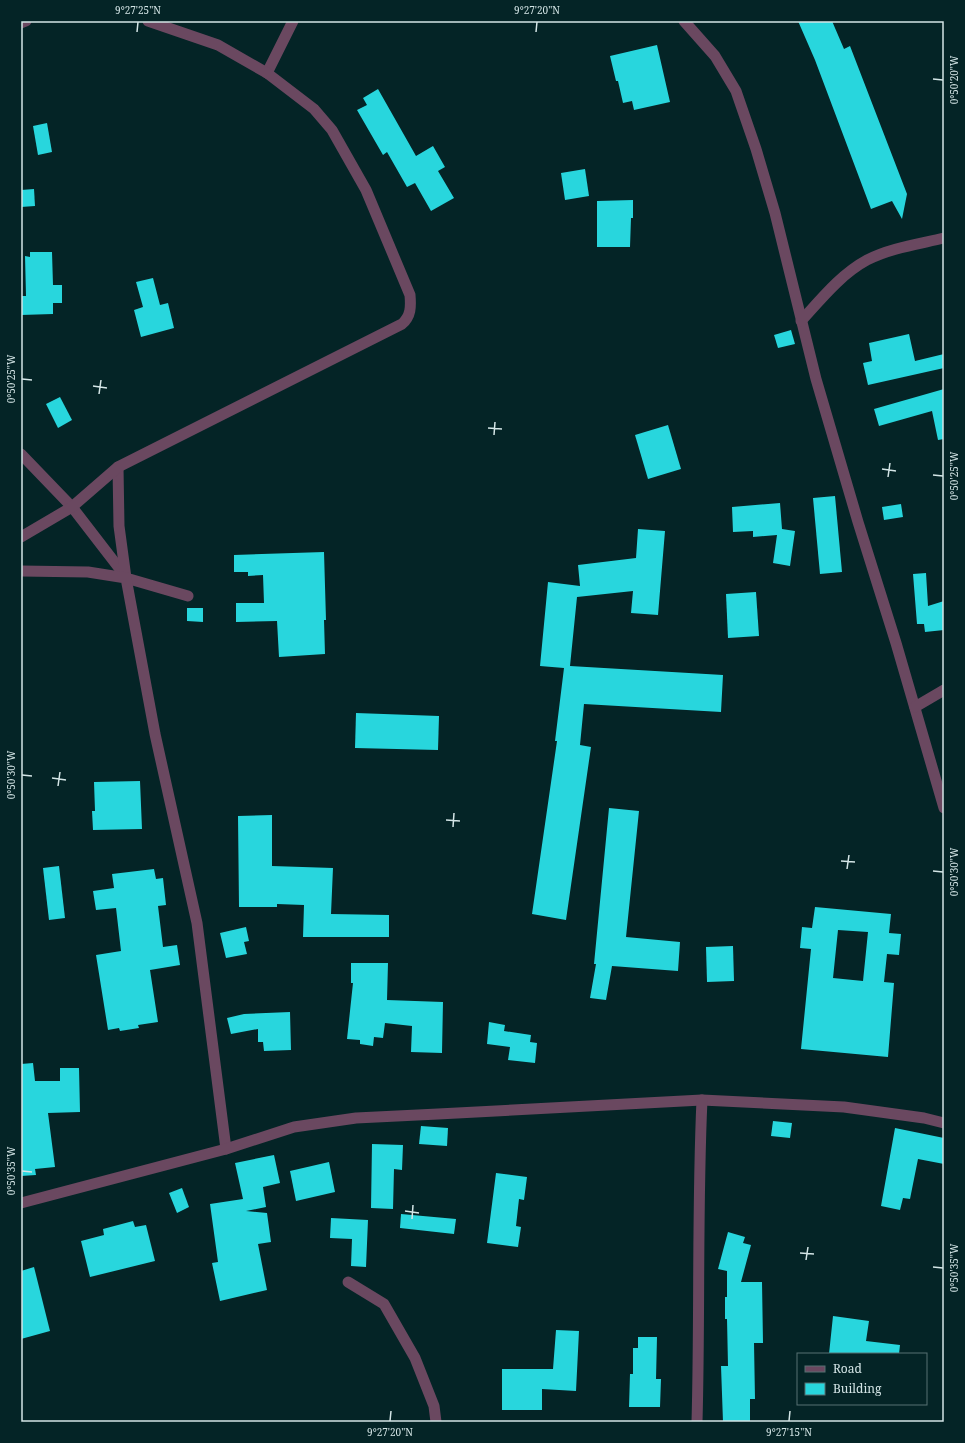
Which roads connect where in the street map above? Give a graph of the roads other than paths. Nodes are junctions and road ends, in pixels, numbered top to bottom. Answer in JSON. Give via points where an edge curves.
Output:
{"nodes":[{"id":1,"x":26,"y":21,"type":"edge"},
{"id":2,"x":148,"y":21,"type":"edge"},
{"id":3,"x":292,"y":21,"type":"edge"},
{"id":4,"x":684,"y":21,"type":"edge"},
{"id":5,"x":21,"y":23,"type":"edge"},
{"id":6,"x":267,"y":73,"type":"junction"},
{"id":7,"x":944,"y":238,"type":"edge"},
{"id":8,"x":801,"y":321,"type":"junction"},
{"id":9,"x":21,"y":454,"type":"edge"},
{"id":10,"x":118,"y":467,"type":"junction"},
{"id":11,"x":72,"y":507,"type":"junction"},
{"id":12,"x":21,"y":536,"type":"edge"},
{"id":13,"x":21,"y":571,"type":"edge"},
{"id":14,"x":126,"y":578,"type":"junction"},
{"id":15,"x":188,"y":596,"type":"dead end"},
{"id":16,"x":944,"y":690,"type":"edge"},
{"id":17,"x":915,"y":707,"type":"junction"},
{"id":18,"x":944,"y":808,"type":"edge"},
{"id":19,"x":702,"y":1100,"type":"junction"},
{"id":20,"x":944,"y":1123,"type":"edge"},
{"id":21,"x":226,"y":1149,"type":"junction"},
{"id":22,"x":21,"y":1203,"type":"edge"},
{"id":23,"x":348,"y":1282,"type":"dead end"},
{"id":24,"x":436,"y":1422,"type":"edge"},
{"id":25,"x":697,"y":1422,"type":"edge"}],
"edges":[{"from":1,"to":5,"type":"street"},
{"from":2,"to":6,"type":"street","via":[[218,44]]},
{"from":3,"to":6,"type":"street"},
{"from":4,"to":8,"type":"street","via":[[715,56],[736,91],[775,212]]},
{"from":6,"to":10,"type":"street","via":[[314,109],[332,130],[366,190],[410,295],[411,308],[408,319]]},
{"from":7,"to":8,"type":"street","via":[[887,252],[867,260],[848,272]]},
{"from":8,"to":17,"type":"street","via":[[816,379]]},
{"from":9,"to":11,"type":"street"},
{"from":10,"to":11,"type":"street"},
{"from":10,"to":14,"type":"street","via":[[119,526]]},
{"from":11,"to":12,"type":"street"},
{"from":11,"to":14,"type":"street"},
{"from":13,"to":14,"type":"street","via":[[88,572]]},
{"from":14,"to":15,"type":"street"},
{"from":14,"to":21,"type":"street","via":[[155,734],[197,923]]},
{"from":16,"to":17,"type":"street"},
{"from":17,"to":18,"type":"street"},
{"from":19,"to":20,"type":"street","via":[[844,1107]]},
{"from":19,"to":21,"type":"street","via":[[356,1118],[294,1127]]},
{"from":19,"to":25,"type":"street","via":[[699,1153]]},
{"from":21,"to":22,"type":"street"},
{"from":23,"to":24,"type":"street","via":[[384,1304],[415,1358],[434,1406]]}]}
